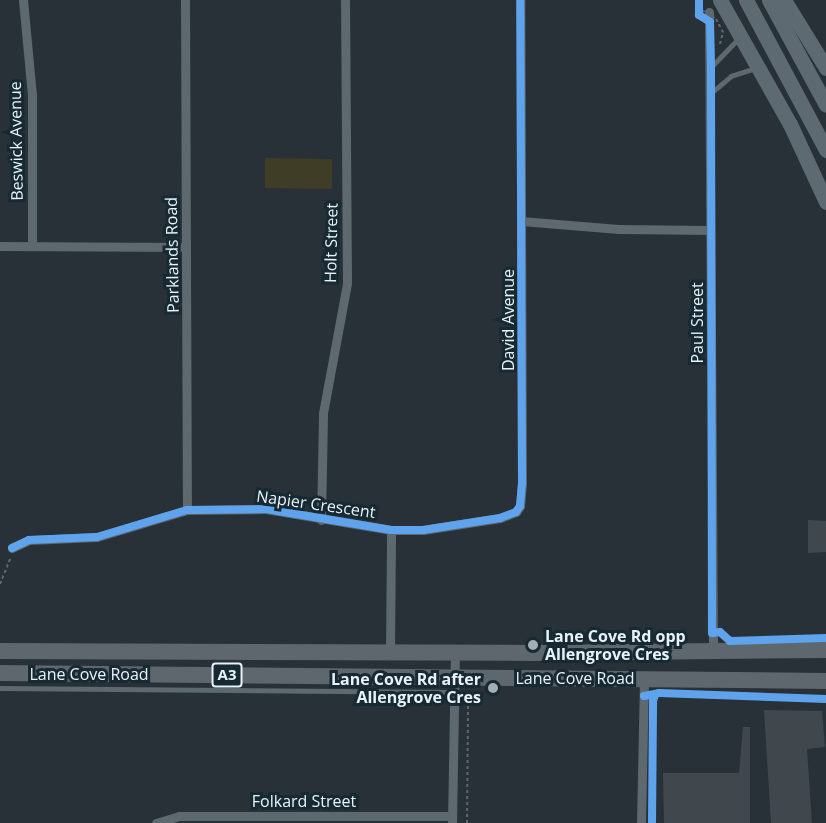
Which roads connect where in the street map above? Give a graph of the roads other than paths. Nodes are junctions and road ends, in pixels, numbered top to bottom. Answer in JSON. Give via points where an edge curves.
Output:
{"nodes":[{"id":1,"x":23,"y":0,"type":"edge"},
{"id":2,"x":185,"y":0,"type":"edge"},
{"id":3,"x":345,"y":0,"type":"edge"},
{"id":4,"x":520,"y":0,"type":"edge"},
{"id":5,"x":720,"y":0,"type":"edge"},
{"id":6,"x":746,"y":0,"type":"edge"},
{"id":7,"x":769,"y":0,"type":"edge"},
{"id":8,"x":784,"y":0,"type":"edge"},
{"id":9,"x":709,"y":17,"type":"road end"},
{"id":10,"x":741,"y":36,"type":"junction"},
{"id":11,"x":711,"y":67,"type":"junction"},
{"id":12,"x":759,"y":68,"type":"junction"},
{"id":13,"x":826,"y":68,"type":"edge"},
{"id":14,"x":711,"y":93,"type":"junction"},
{"id":15,"x":826,"y":105,"type":"edge"},
{"id":16,"x":826,"y":150,"type":"edge"},
{"id":17,"x":826,"y":202,"type":"edge"},
{"id":18,"x":521,"y":221,"type":"junction"},
{"id":19,"x":710,"y":230,"type":"junction"},
{"id":20,"x":0,"y":246,"type":"edge"},
{"id":21,"x":32,"y":246,"type":"junction"},
{"id":22,"x":186,"y":246,"type":"junction"},
{"id":23,"x":187,"y":510,"type":"junction"},
{"id":24,"x":321,"y":520,"type":"junction"},
{"id":25,"x":391,"y":530,"type":"junction"},
{"id":26,"x":12,"y":548,"type":"road end"},
{"id":27,"x":826,"y":650,"type":"edge"},
{"id":28,"x":0,"y":651,"type":"edge"},
{"id":29,"x":713,"y":651,"type":"junction"},
{"id":30,"x":455,"y":652,"type":"junction"},
{"id":31,"x":390,"y":653,"type":"junction"},
{"id":32,"x":0,"y":673,"type":"edge"},
{"id":33,"x":644,"y":679,"type":"junction"},
{"id":34,"x":826,"y":681,"type":"edge"},
{"id":35,"x":455,"y":685,"type":"junction"},
{"id":36,"x":0,"y":688,"type":"edge"},
{"id":37,"x":452,"y":819,"type":"edge"},
{"id":38,"x":156,"y":823,"type":"edge"},
{"id":39,"x":641,"y":823,"type":"edge"}],
"edges":[{"from":1,"to":21,"type":"street","name":"Beswick Avenue","via":[[32,95]]},
{"from":2,"to":22,"type":"street","name":"Parklands Road"},
{"from":3,"to":24,"type":"street","name":"Holt Street","via":[[347,283],[323,413]]},
{"from":4,"to":18,"type":"street","name":"David Avenue"},
{"from":5,"to":10,"type":"main road"},
{"from":6,"to":16,"type":"main road"},
{"from":7,"to":15,"type":"main road"},
{"from":8,"to":13,"type":"main road"},
{"from":9,"to":11,"type":"street","name":"Paul Street"},
{"from":10,"to":11,"type":"lane"},
{"from":10,"to":12,"type":"main road"},
{"from":11,"to":14,"type":"street","name":"Paul Street"},
{"from":12,"to":14,"type":"lane","via":[[731,76]]},
{"from":12,"to":17,"type":"main road"},
{"from":14,"to":19,"type":"street","name":"Paul Street"},
{"from":18,"to":19,"type":"street","via":[[620,229]]},
{"from":18,"to":25,"type":"street","name":"David Avenue","via":[[520,506],[516,512],[500,518],[423,530]]},
{"from":19,"to":29,"type":"street","name":"Paul Street"},
{"from":20,"to":21,"type":"street"},
{"from":21,"to":22,"type":"street"},
{"from":22,"to":23,"type":"street","name":"Parklands Road"},
{"from":23,"to":24,"type":"street","name":"Napier Crescent","via":[[266,509]]},
{"from":23,"to":26,"type":"street","name":"Napier Crescent","via":[[97,537],[29,540]]},
{"from":24,"to":25,"type":"street","name":"Napier Crescent"},
{"from":25,"to":31,"type":"street","name":"Napier Crescent"},
{"from":27,"to":29,"type":"highway","name":"Lane Cove Road","number":"A3"},
{"from":28,"to":31,"type":"highway","name":"Lane Cove Road","number":"A3"},
{"from":29,"to":30,"type":"highway","name":"Lane Cove Road","number":"A3"},
{"from":30,"to":31,"type":"highway","name":"Lane Cove Road","number":"A3"},
{"from":30,"to":35,"type":"street"},
{"from":32,"to":35,"type":"highway","name":"Lane Cove Road","number":"A3"},
{"from":33,"to":34,"type":"highway","name":"Lane Cove Road","number":"A3"},
{"from":33,"to":35,"type":"highway","name":"Lane Cove Road","number":"A3"},
{"from":33,"to":39,"type":"street"},
{"from":35,"to":36,"type":"lane"},
{"from":35,"to":37,"type":"street"},
{"from":37,"to":38,"type":"street","name":"Folkard Street","via":[[179,816]]}]}
